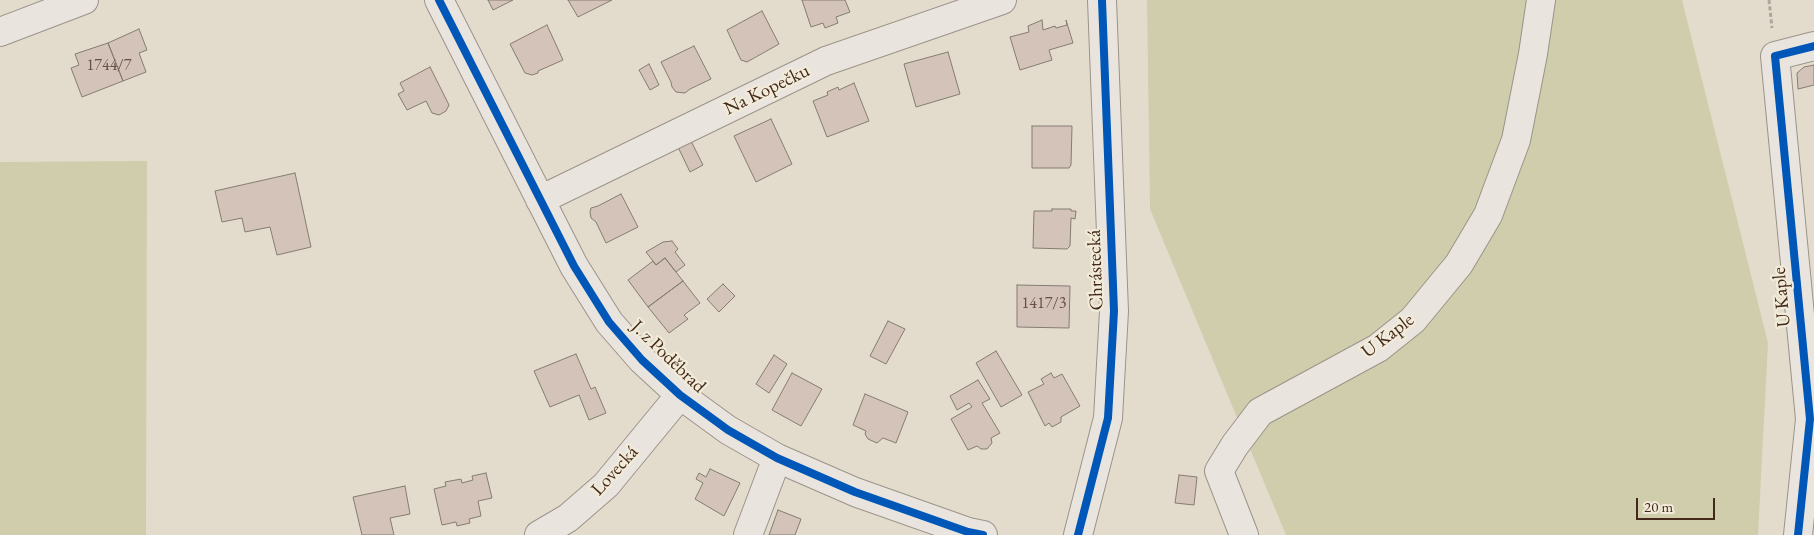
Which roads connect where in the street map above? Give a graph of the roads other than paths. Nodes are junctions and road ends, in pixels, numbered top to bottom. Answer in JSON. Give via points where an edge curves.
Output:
{"nodes":[{"id":1,"x":84,"y":0,"type":"edge"},
{"id":2,"x":440,"y":0,"type":"edge"},
{"id":3,"x":1002,"y":0,"type":"edge"},
{"id":4,"x":1102,"y":0,"type":"edge"},
{"id":5,"x":1541,"y":0,"type":"edge"},
{"id":6,"x":0,"y":32,"type":"edge"},
{"id":7,"x":1814,"y":46,"type":"edge"},
{"id":8,"x":540,"y":200,"type":"junction"},
{"id":9,"x":680,"y":395,"type":"junction"},
{"id":10,"x":1812,"y":419,"type":"edge"},
{"id":11,"x":776,"y":458,"type":"junction"},
{"id":12,"x":539,"y":535,"type":"edge"},
{"id":13,"x":748,"y":535,"type":"edge"},
{"id":14,"x":983,"y":535,"type":"edge"},
{"id":15,"x":1078,"y":535,"type":"edge"},
{"id":16,"x":1244,"y":535,"type":"edge"},
{"id":17,"x":1798,"y":535,"type":"edge"}],
"edges":[{"from":1,"to":6,"type":"street"},
{"from":2,"to":8,"type":"street","name":"J. z Poděbrad"},
{"from":3,"to":8,"type":"street","name":"Na Kopečku","via":[[826,61]]},
{"from":4,"to":15,"type":"street","name":"Chrástecká","via":[[1114,312],[1108,418]]},
{"from":5,"to":16,"type":"street","name":"U Kaple","via":[[1516,140],[1488,215],[1459,264],[1413,320],[1378,348],[1260,412],[1255,418],[1219,471]]},
{"from":7,"to":10,"type":"street","name":"U Kaple","via":[[1775,56]]},
{"from":8,"to":9,"type":"street","name":"J. z Poděbrad","via":[[574,266],[609,322],[642,360]]},
{"from":9,"to":11,"type":"street","name":"J. z Poděbrad","via":[[728,430]]},
{"from":9,"to":12,"type":"street","name":"Lovecká","via":[[606,485],[568,518]]},
{"from":10,"to":17,"type":"street","name":"U Kaple"},
{"from":11,"to":13,"type":"street"},
{"from":11,"to":14,"type":"street","name":"J. z Poděbrad","via":[[855,492]]}]}
